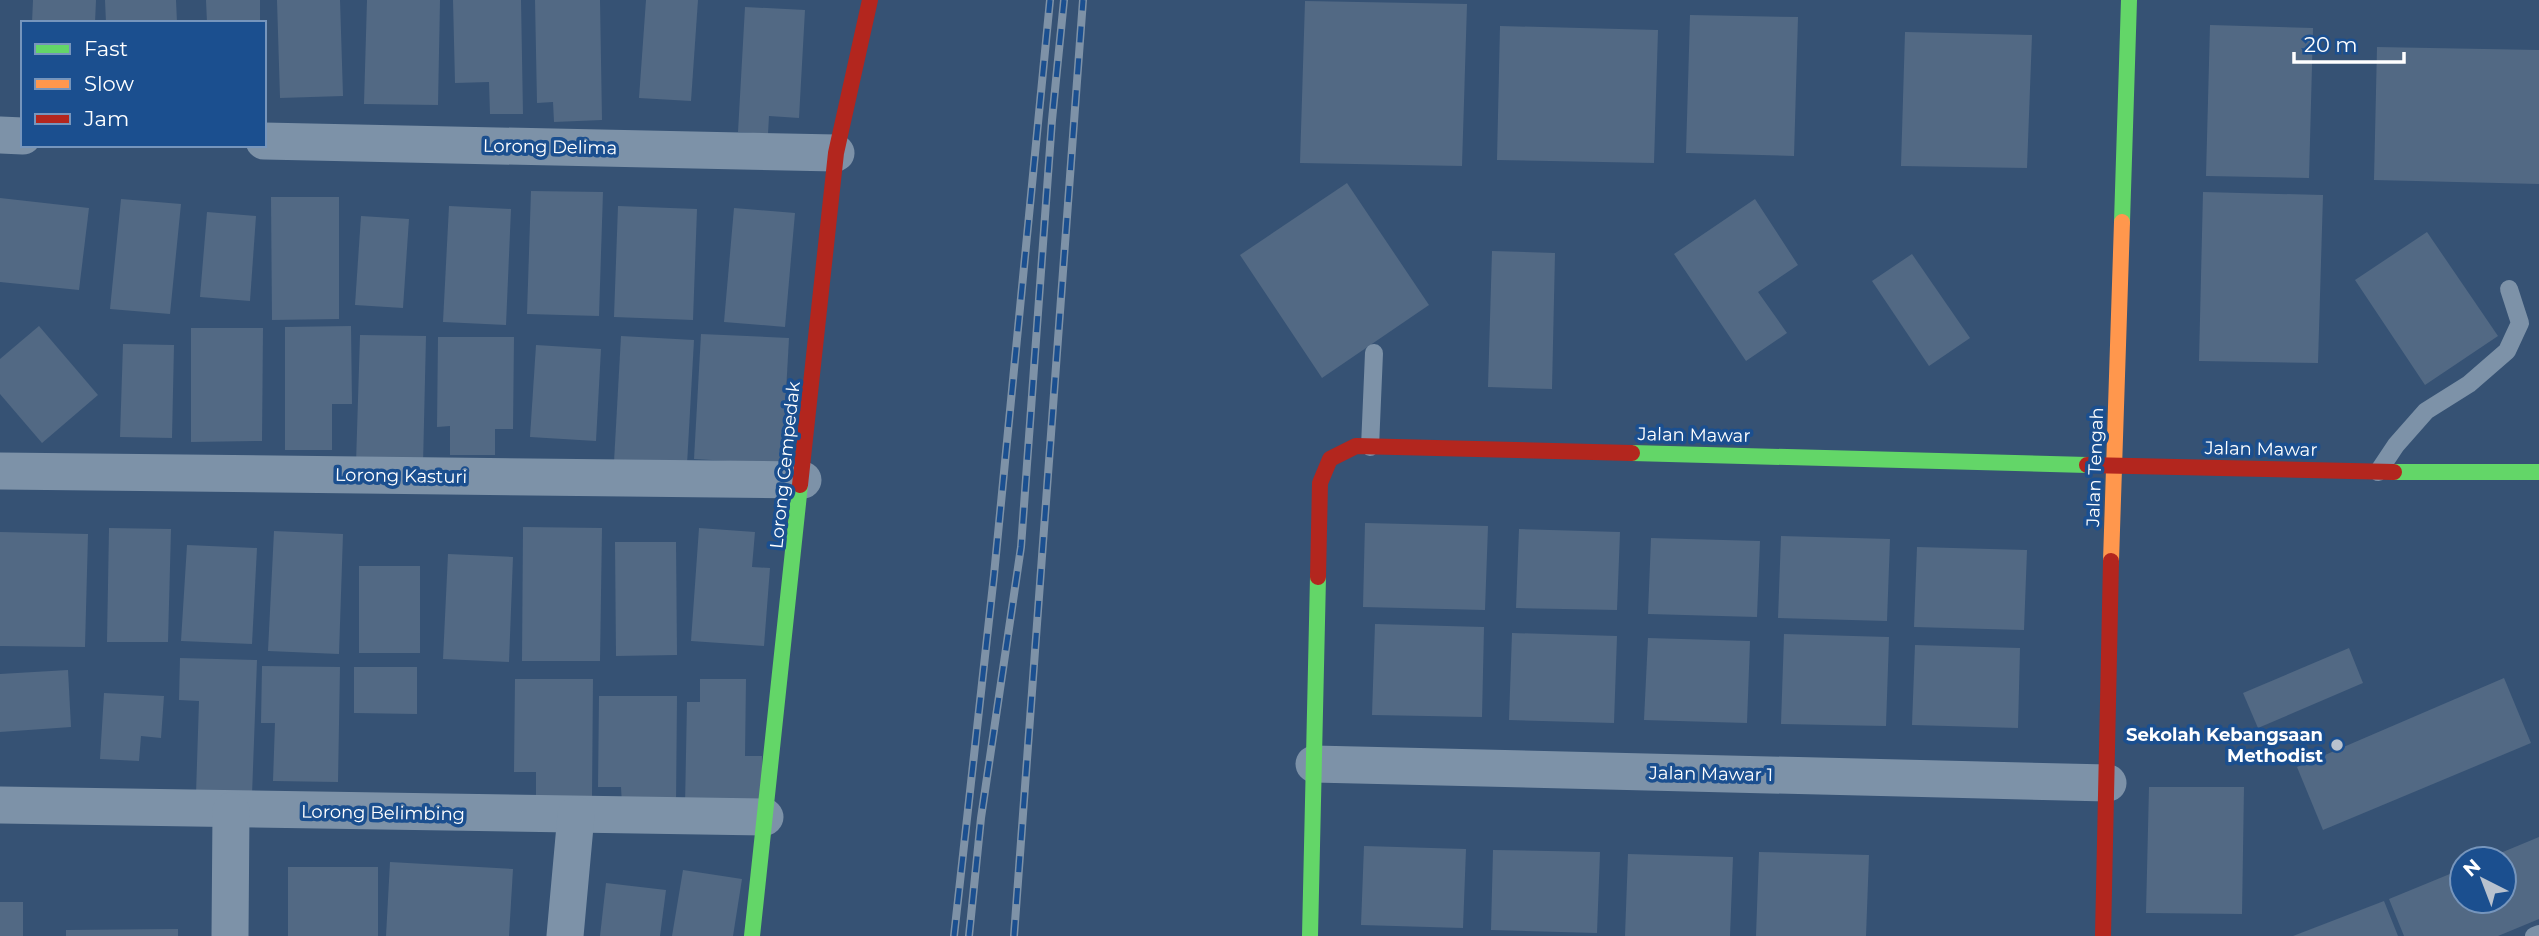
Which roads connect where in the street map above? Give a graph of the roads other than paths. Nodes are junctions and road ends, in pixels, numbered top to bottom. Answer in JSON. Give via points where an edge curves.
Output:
{"nodes":[{"id":1,"x":870,"y":0,"type":"edge"},
{"id":2,"x":2129,"y":0,"type":"edge"},
{"id":3,"x":0,"y":135,"type":"edge"},
{"id":4,"x":21,"y":136,"type":"edge"},
{"id":5,"x":266,"y":141,"type":"edge"},
{"id":6,"x":836,"y":153,"type":"junction"},
{"id":7,"x":2509,"y":289,"type":"dead end"},
{"id":8,"x":1374,"y":354,"type":"dead end"},
{"id":9,"x":1370,"y":447,"type":"junction"},
{"id":10,"x":2115,"y":465,"type":"junction"},
{"id":11,"x":0,"y":471,"type":"edge"},
{"id":12,"x":2378,"y":471,"type":"junction"},
{"id":13,"x":2539,"y":472,"type":"edge"},
{"id":14,"x":803,"y":480,"type":"junction"},
{"id":15,"x":1314,"y":764,"type":"junction"},
{"id":16,"x":2108,"y":783,"type":"junction"},
{"id":17,"x":0,"y":805,"type":"edge"},
{"id":18,"x":231,"y":811,"type":"junction"},
{"id":19,"x":576,"y":815,"type":"junction"},
{"id":20,"x":765,"y":817,"type":"junction"},
{"id":21,"x":2539,"y":934,"type":"edge"},
{"id":22,"x":230,"y":936,"type":"edge"},
{"id":23,"x":565,"y":936,"type":"edge"},
{"id":24,"x":752,"y":936,"type":"edge"},
{"id":25,"x":1310,"y":936,"type":"edge"},
{"id":26,"x":2104,"y":936,"type":"edge"},
{"id":27,"x":2534,"y":936,"type":"edge"}],
"edges":[{"from":1,"to":6,"type":"street","name":"Lorong Cempedak"},
{"from":2,"to":10,"type":"street","name":"Jalan Tengah"},
{"from":3,"to":4,"type":"street"},
{"from":5,"to":6,"type":"street","name":"Lorong Delima"},
{"from":6,"to":14,"type":"street","name":"Lorong Cempedak"},
{"from":7,"to":12,"type":"lane","via":[[2520,323],[2507,351],[2469,384],[2426,411]]},
{"from":8,"to":9,"type":"lane"},
{"from":9,"to":10,"type":"street","name":"Jalan Mawar"},
{"from":9,"to":15,"type":"street","name":"Jalan Mawar","via":[[1356,446],[1330,459],[1320,483]]},
{"from":10,"to":12,"type":"street","name":"Jalan Mawar"},
{"from":10,"to":16,"type":"street","name":"Jalan Tengah"},
{"from":11,"to":14,"type":"street","name":"Lorong Kasturi"},
{"from":12,"to":13,"type":"street","name":"Jalan Mawar"},
{"from":14,"to":20,"type":"street","name":"Lorong Cempedak"},
{"from":15,"to":16,"type":"street","name":"Jalan Mawar 1"},
{"from":15,"to":25,"type":"street","name":"Jalan Mawar"},
{"from":16,"to":26,"type":"street","name":"Jalan Tengah"},
{"from":17,"to":18,"type":"street","name":"Lorong Belimbing"},
{"from":18,"to":19,"type":"street","name":"Lorong Belimbing"},
{"from":18,"to":22,"type":"street"},
{"from":19,"to":20,"type":"street","name":"Lorong Belimbing"},
{"from":19,"to":23,"type":"street"},
{"from":20,"to":24,"type":"street","name":"Lorong Cempedak"},
{"from":21,"to":27,"type":"lane"}]}
